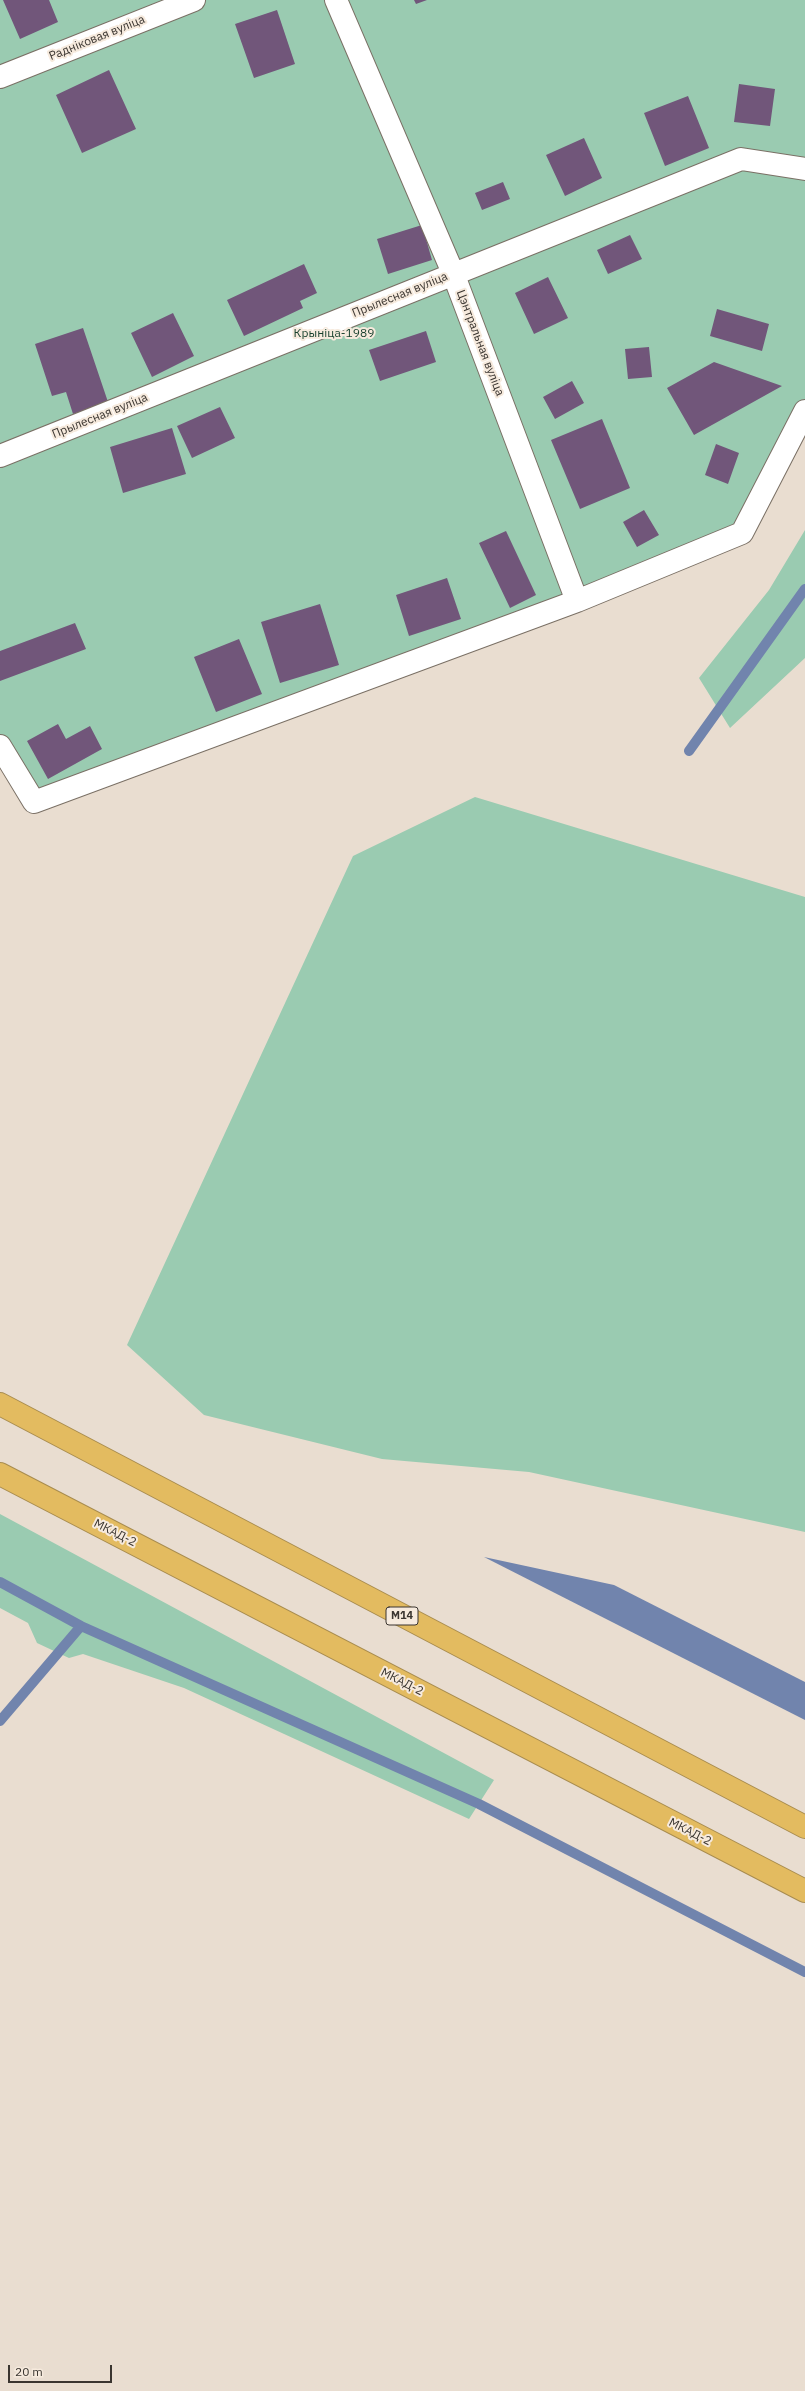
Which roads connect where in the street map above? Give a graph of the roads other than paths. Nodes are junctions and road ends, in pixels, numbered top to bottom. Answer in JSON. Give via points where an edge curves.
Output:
{"nodes":[{"id":1,"x":194,"y":0,"type":"edge"},
{"id":2,"x":336,"y":0,"type":"edge"},
{"id":3,"x":0,"y":77,"type":"edge"},
{"id":4,"x":805,"y":169,"type":"edge"},
{"id":5,"x":453,"y":273,"type":"junction"},
{"id":6,"x":805,"y":411,"type":"edge"},
{"id":7,"x":0,"y":456,"type":"edge"},
{"id":8,"x":577,"y":601,"type":"junction"},
{"id":9,"x":0,"y":746,"type":"edge"},
{"id":10,"x":0,"y":1404,"type":"edge"},
{"id":11,"x":0,"y":1474,"type":"edge"},
{"id":12,"x":805,"y":1827,"type":"edge"},
{"id":13,"x":805,"y":1891,"type":"edge"}],
"edges":[{"from":1,"to":3,"type":"street","name":"Радніковая вуліца"},
{"from":2,"to":5,"type":"street","name":"Цэнтральная вуліца"},
{"from":4,"to":5,"type":"street","name":"Прылесная вуліца","via":[[741,159]]},
{"from":5,"to":7,"type":"street","name":"Прылесная вуліца"},
{"from":5,"to":8,"type":"street","name":"Цэнтральная вуліца"},
{"from":6,"to":8,"type":"street","via":[[742,533]]},
{"from":8,"to":9,"type":"street","via":[[34,802]]},
{"from":10,"to":12,"type":"highway","number":"М14"},
{"from":11,"to":13,"type":"highway","name":"МКАД-2"}]}
